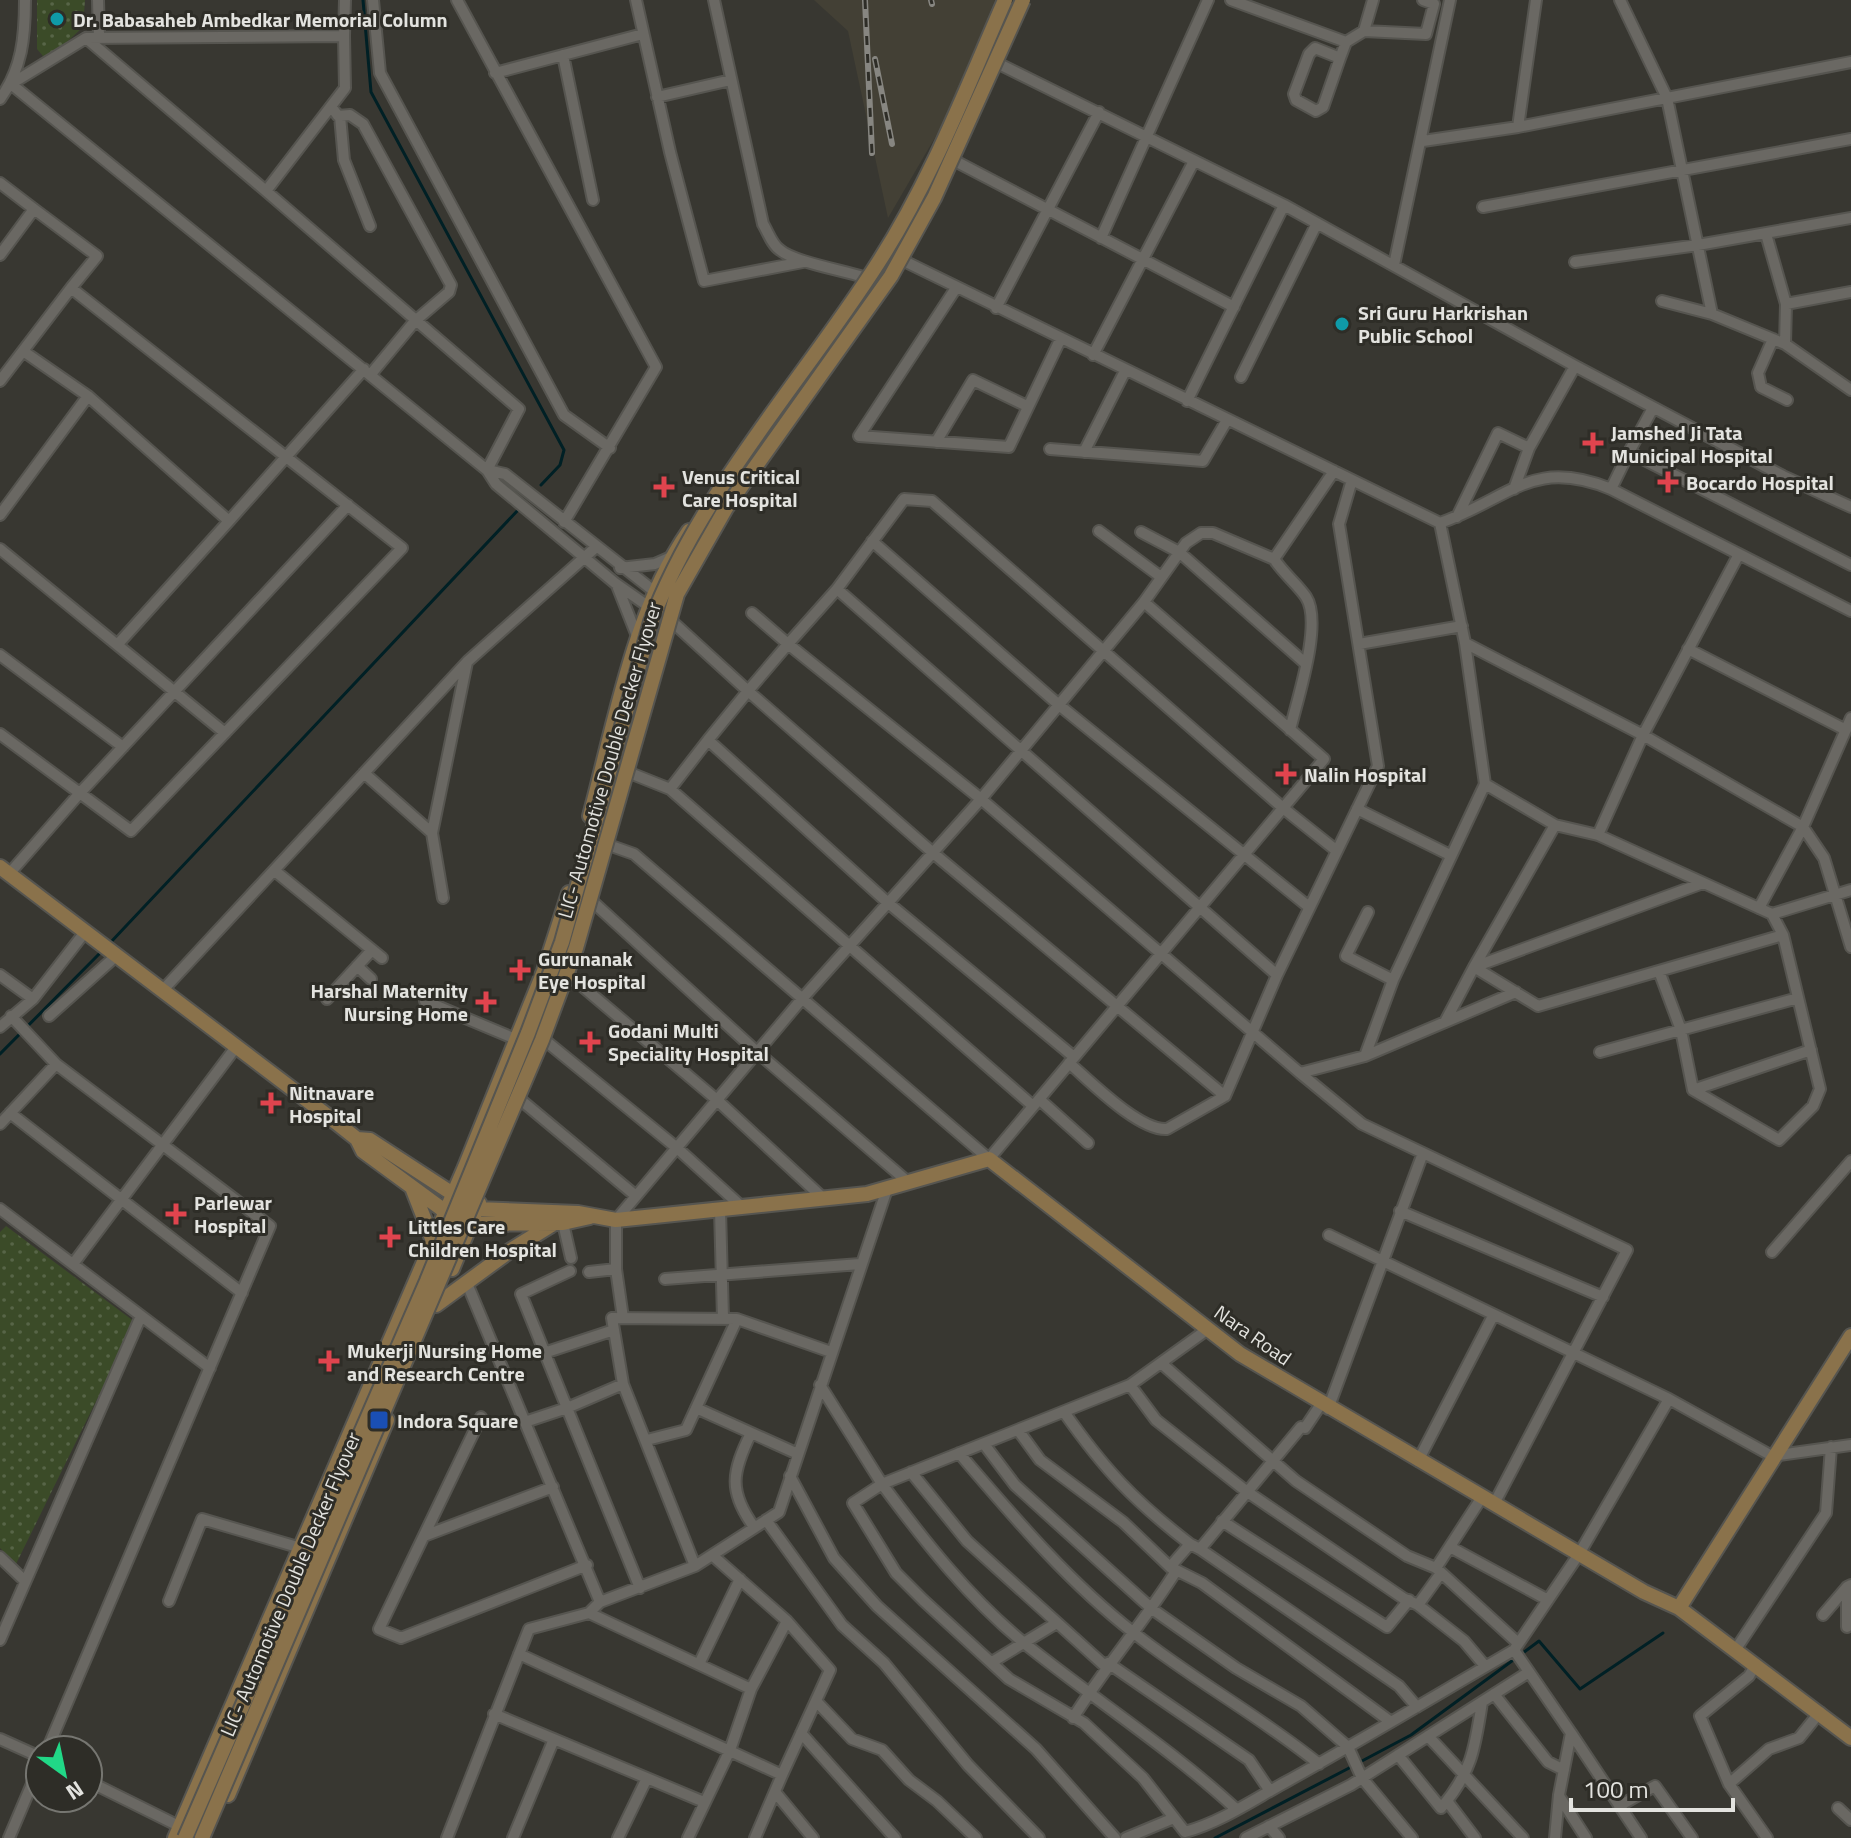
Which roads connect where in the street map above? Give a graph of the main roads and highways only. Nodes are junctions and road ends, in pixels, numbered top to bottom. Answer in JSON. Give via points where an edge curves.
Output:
{"nodes":[{"id":1,"x":998,"y":0,"type":"edge"},
{"id":2,"x":1005,"y":0,"type":"edge"},
{"id":3,"x":1026,"y":0,"type":"edge"},
{"id":4,"x":5,"y":871,"type":"edge"},
{"id":5,"x":463,"y":1172,"type":"junction"},
{"id":6,"x":416,"y":1181,"type":"junction"},
{"id":7,"x":453,"y":1196,"type":"junction"},
{"id":8,"x":476,"y":1209,"type":"junction"},
{"id":9,"x":446,"y":1212,"type":"junction"},
{"id":10,"x":590,"y":1217,"type":"junction"},
{"id":11,"x":471,"y":1224,"type":"junction"},
{"id":12,"x":558,"y":1224,"type":"junction"},
{"id":13,"x":433,"y":1241,"type":"junction"},
{"id":14,"x":436,"y":1305,"type":"junction"},
{"id":15,"x":1851,"y":1336,"type":"edge"},
{"id":16,"x":1679,"y":1608,"type":"junction"},
{"id":17,"x":1851,"y":1738,"type":"edge"},
{"id":18,"x":180,"y":1835,"type":"edge"},
{"id":19,"x":205,"y":1838,"type":"edge"}],
"edges":[{"from":1,"to":5,"type":"main road","via":[[916,188],[863,277],[671,557],[638,642],[544,971]]},
{"from":2,"to":18,"type":"main road","name":"LIC- Automotive Double Decker Flyover","bridge":true,"via":[[905,220],[668,577],[562,942],[528,1033],[421,1296]]},
{"from":3,"to":8,"type":"main road","via":[[904,261],[739,498],[679,603],[570,976]]},
{"from":3,"to":19,"type":"main road","name":"LIC- Automotive Double Decker Flyover","bridge":true,"via":[[934,198],[891,276],[726,508],[677,594],[576,948],[542,1040]]},
{"from":4,"to":6,"type":"main road","via":[[357,1139],[363,1151]]},
{"from":5,"to":6,"type":"main road"},
{"from":5,"to":7,"type":"main road"},
{"from":6,"to":7,"type":"main road"},
{"from":6,"to":9,"type":"main road"},
{"from":6,"to":13,"type":"main road"},
{"from":7,"to":8,"type":"main road"},
{"from":7,"to":9,"type":"main road"},
{"from":8,"to":10,"type":"main road"},
{"from":8,"to":11,"type":"main road"},
{"from":9,"to":11,"type":"main road"},
{"from":9,"to":13,"type":"main road"},
{"from":10,"to":12,"type":"main road"},
{"from":10,"to":16,"type":"main road","name":"Nara Road","via":[[616,1220],[824,1199],[887,1189],[989,1159],[1240,1354]]},
{"from":11,"to":12,"type":"main road"},
{"from":11,"to":14,"type":"main road"},
{"from":12,"to":14,"type":"main road"},
{"from":13,"to":18,"type":"main road"},
{"from":14,"to":19,"type":"main road"},
{"from":15,"to":16,"type":"main road"},
{"from":16,"to":17,"type":"main road","name":"Nara Road"}]}
